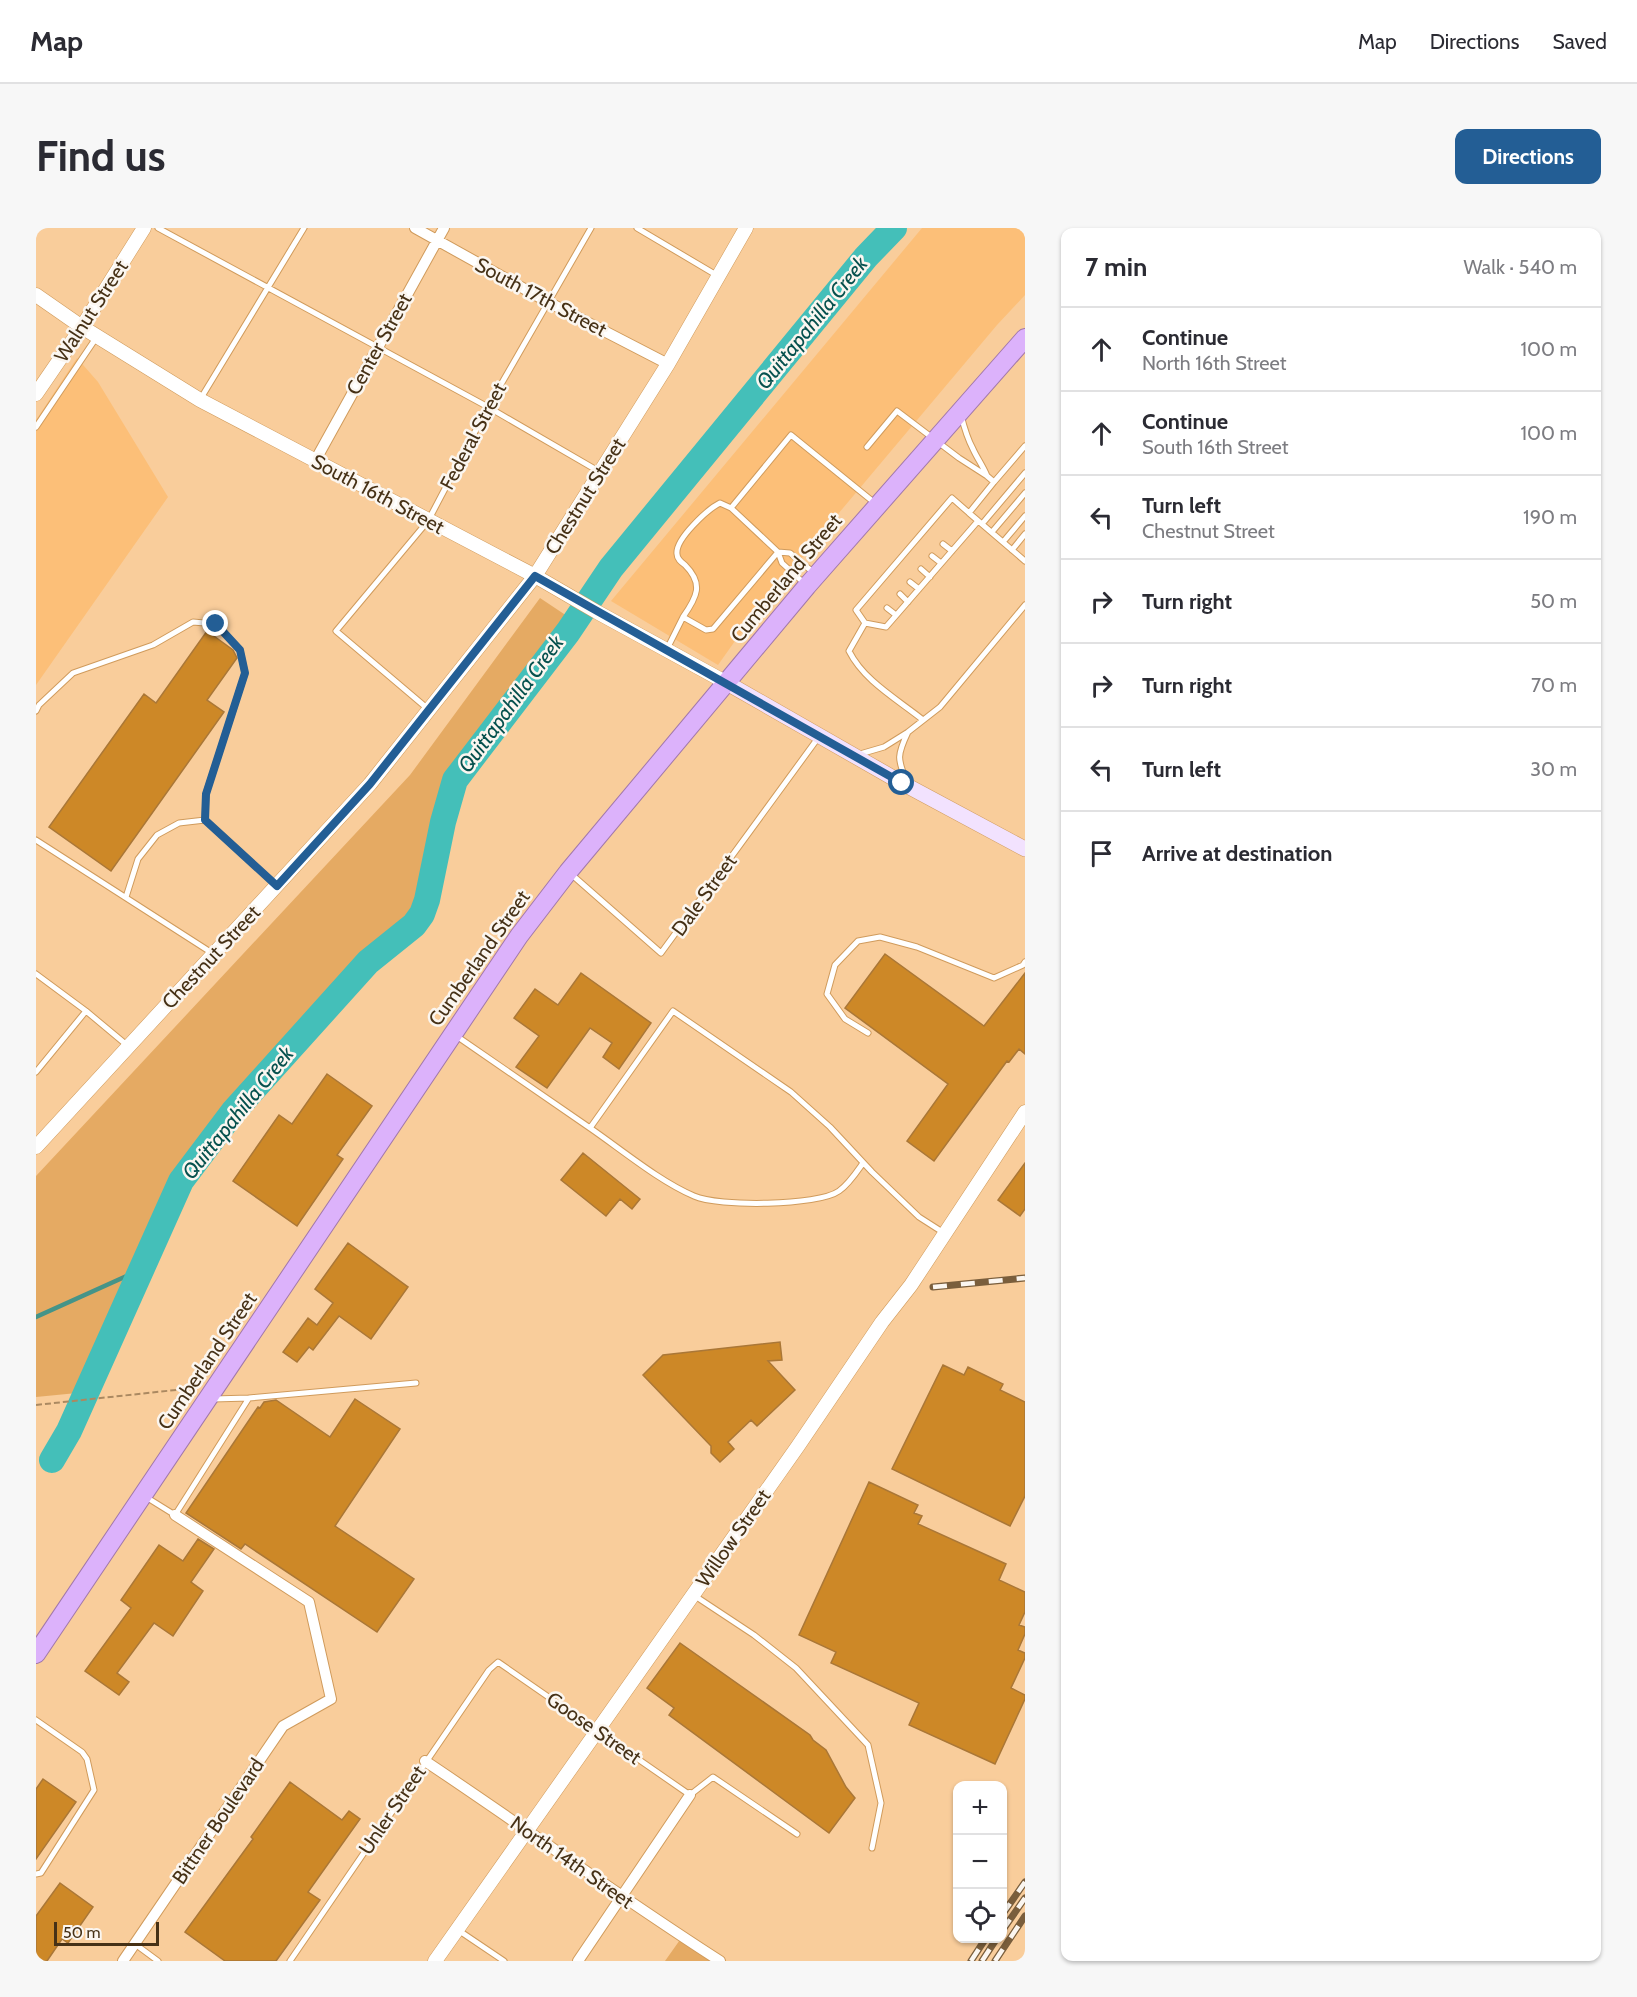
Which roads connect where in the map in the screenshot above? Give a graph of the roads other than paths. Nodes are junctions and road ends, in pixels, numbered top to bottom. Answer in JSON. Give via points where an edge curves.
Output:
{"nodes":[{"id":1,"x":144,"y":228,"type":"edge"},
{"id":2,"x":158,"y":228,"type":"edge"},
{"id":3,"x":304,"y":228,"type":"edge"},
{"id":4,"x":415,"y":228,"type":"edge"},
{"id":5,"x":444,"y":228,"type":"edge"},
{"id":6,"x":591,"y":228,"type":"edge"},
{"id":7,"x":637,"y":228,"type":"edge"},
{"id":8,"x":747,"y":228,"type":"edge"},
{"id":9,"x":437,"y":241,"type":"junction"},
{"id":10,"x":718,"y":276,"type":"junction"},
{"id":11,"x":267,"y":288,"type":"junction"},
{"id":12,"x":36,"y":296,"type":"edge"},
{"id":13,"x":548,"y":302,"type":"junction"},
{"id":14,"x":82,"y":327,"type":"junction"},
{"id":15,"x":97,"y":337,"type":"junction"},
{"id":16,"x":1025,"y":338,"type":"edge"},
{"id":17,"x":377,"y":348,"type":"junction"},
{"id":18,"x":668,"y":364,"type":"junction"},
{"id":19,"x":36,"y":394,"type":"edge"},
{"id":20,"x":200,"y":400,"type":"junction"},
{"id":21,"x":488,"y":407,"type":"junction"},
{"id":22,"x":960,"y":411,"type":"junction"},
{"id":23,"x":36,"y":426,"type":"edge"},
{"id":24,"x":935,"y":440,"type":"junction"},
{"id":25,"x":1025,"y":446,"type":"edge"},
{"id":26,"x":867,"y":447,"type":"dead end"},
{"id":27,"x":315,"y":461,"type":"junction"},
{"id":28,"x":600,"y":472,"type":"junction"},
{"id":29,"x":1025,"y":473,"type":"edge"},
{"id":30,"x":987,"y":476,"type":"junction"},
{"id":31,"x":994,"y":482,"type":"junction"},
{"id":32,"x":1025,"y":493,"type":"edge"},
{"id":33,"x":878,"y":505,"type":"junction"},
{"id":34,"x":731,"y":508,"type":"junction"},
{"id":35,"x":969,"y":513,"type":"junction"},
{"id":36,"x":1025,"y":516,"type":"edge"},
{"id":37,"x":428,"y":520,"type":"junction"},
{"id":38,"x":980,"y":522,"type":"junction"},
{"id":39,"x":925,"y":529,"type":"junction"},
{"id":40,"x":992,"y":532,"type":"junction"},
{"id":41,"x":932,"y":534,"type":"dead end"},
{"id":42,"x":1025,"y":534,"type":"edge"},
{"id":43,"x":914,"y":542,"type":"junction"},
{"id":44,"x":1003,"y":542,"type":"junction"},
{"id":45,"x":943,"y":544,"type":"dead end"},
{"id":46,"x":921,"y":547,"type":"dead end"},
{"id":47,"x":1012,"y":549,"type":"junction"},
{"id":48,"x":952,"y":551,"type":"junction"},
{"id":49,"x":778,"y":552,"type":"junction"},
{"id":50,"x":903,"y":554,"type":"junction"},
{"id":51,"x":932,"y":556,"type":"dead end"},
{"id":52,"x":1024,"y":557,"type":"edge"},
{"id":53,"x":909,"y":559,"type":"dead end"},
{"id":54,"x":941,"y":564,"type":"junction"},
{"id":55,"x":892,"y":567,"type":"junction"},
{"id":56,"x":921,"y":569,"type":"dead end"},
{"id":57,"x":898,"y":572,"type":"dead end"},
{"id":58,"x":535,"y":576,"type":"junction"},
{"id":59,"x":930,"y":577,"type":"junction"},
{"id":60,"x":882,"y":579,"type":"junction"},
{"id":61,"x":812,"y":581,"type":"junction"},
{"id":62,"x":910,"y":582,"type":"dead end"},
{"id":63,"x":888,"y":584,"type":"dead end"},
{"id":64,"x":919,"y":589,"type":"junction"},
{"id":65,"x":870,"y":593,"type":"junction"},
{"id":66,"x":900,"y":594,"type":"dead end"},
{"id":67,"x":876,"y":598,"type":"dead end"},
{"id":68,"x":908,"y":602,"type":"junction"},
{"id":69,"x":1025,"y":605,"type":"edge"},
{"id":70,"x":887,"y":608,"type":"dead end"},
{"id":71,"x":896,"y":615,"type":"junction"},
{"id":72,"x":683,"y":617,"type":"junction"},
{"id":73,"x":865,"y":623,"type":"junction"},
{"id":74,"x":667,"y":650,"type":"junction"},
{"id":75,"x":727,"y":683,"type":"junction"},
{"id":76,"x":429,"y":710,"type":"junction"},
{"id":77,"x":36,"y":711,"type":"edge"},
{"id":78,"x":923,"y":720,"type":"junction"},
{"id":79,"x":908,"y":732,"type":"junction"},
{"id":80,"x":819,"y":736,"type":"junction"},
{"id":81,"x":853,"y":755,"type":"junction"},
{"id":82,"x":908,"y":786,"type":"junction"},
{"id":83,"x":205,"y":820,"type":"junction"},
{"id":84,"x":36,"y":840,"type":"edge"},
{"id":85,"x":1025,"y":849,"type":"edge"},
{"id":86,"x":568,"y":872,"type":"junction"},
{"id":87,"x":277,"y":886,"type":"junction"},
{"id":88,"x":126,"y":897,"type":"junction"},
{"id":89,"x":213,"y":954,"type":"junction"},
{"id":90,"x":1025,"y":962,"type":"edge"},
{"id":91,"x":36,"y":974,"type":"edge"},
{"id":92,"x":86,"y":1011,"type":"junction"},
{"id":93,"x":868,"y":1033,"type":"dead end"},
{"id":94,"x":454,"y":1034,"type":"junction"},
{"id":95,"x":129,"y":1046,"type":"junction"},
{"id":96,"x":36,"y":1072,"type":"edge"},
{"id":97,"x":1025,"y":1112,"type":"edge"},
{"id":98,"x":590,"y":1128,"type":"junction"},
{"id":99,"x":36,"y":1148,"type":"edge"},
{"id":100,"x":863,"y":1164,"type":"junction"},
{"id":101,"x":945,"y":1233,"type":"junction"},
{"id":102,"x":416,"y":1383,"type":"dead end"},
{"id":103,"x":213,"y":1393,"type":"junction"},
{"id":104,"x":249,"y":1398,"type":"junction"},
{"id":105,"x":142,"y":1495,"type":"junction"},
{"id":106,"x":175,"y":1515,"type":"junction"},
{"id":107,"x":693,"y":1595,"type":"junction"},
{"id":108,"x":36,"y":1654,"type":"edge"},
{"id":109,"x":498,"y":1662,"type":"joint"},
{"id":110,"x":36,"y":1720,"type":"edge"},
{"id":111,"x":598,"y":1731,"type":"junction"},
{"id":112,"x":425,"y":1761,"type":"junction"},
{"id":113,"x":690,"y":1795,"type":"junction"},
{"id":114,"x":528,"y":1830,"type":"junction"},
{"id":115,"x":797,"y":1834,"type":"dead end"},
{"id":116,"x":872,"y":1848,"type":"dead end"},
{"id":117,"x":36,"y":1874,"type":"edge"},
{"id":118,"x":620,"y":1896,"type":"junction"},
{"id":119,"x":457,"y":1929,"type":"junction"},
{"id":120,"x":134,"y":1944,"type":"junction"},
{"id":121,"x":123,"y":1961,"type":"edge"},
{"id":122,"x":158,"y":1961,"type":"edge"},
{"id":123,"x":290,"y":1961,"type":"edge"},
{"id":124,"x":435,"y":1961,"type":"edge"},
{"id":125,"x":504,"y":1961,"type":"edge"},
{"id":126,"x":578,"y":1961,"type":"edge"},
{"id":127,"x":720,"y":1961,"type":"edge"}],
"edges":[{"from":1,"to":14,"type":"street","name":"Walnut Street"},
{"from":2,"to":11,"type":"lane"},
{"from":3,"to":11,"type":"lane"},
{"from":4,"to":9,"type":"street","name":"South 17th Street"},
{"from":5,"to":9,"type":"street","name":"Center Street"},
{"from":6,"to":13,"type":"lane","name":"Federal Street"},
{"from":7,"to":10,"type":"lane"},
{"from":8,"to":10,"type":"street","name":"Chestnut Street"},
{"from":9,"to":13,"type":"street","name":"South 17th Street"},
{"from":9,"to":17,"type":"street","name":"Center Street"},
{"from":10,"to":18,"type":"street","name":"Chestnut Street"},
{"from":11,"to":17,"type":"lane"},
{"from":11,"to":20,"type":"lane"},
{"from":12,"to":14,"type":"street","name":"South 16th Street"},
{"from":13,"to":18,"type":"street","name":"South 17th Street"},
{"from":13,"to":21,"type":"lane","name":"Federal Street"},
{"from":14,"to":15,"type":"street","name":"South 16th Street"},
{"from":14,"to":19,"type":"street","name":"Walnut Street"},
{"from":15,"to":20,"type":"street","name":"South 16th Street"},
{"from":15,"to":23,"type":"lane"},
{"from":16,"to":22,"type":"highway","name":"Cumberland Street"},
{"from":17,"to":21,"type":"lane"},
{"from":17,"to":27,"type":"street","name":"Center Street"},
{"from":18,"to":28,"type":"street","name":"Chestnut Street"},
{"from":20,"to":27,"type":"street","name":"South 16th Street"},
{"from":21,"to":28,"type":"lane"},
{"from":21,"to":37,"type":"lane","name":"Federal Street"},
{"from":22,"to":24,"type":"highway","name":"Cumberland Street"},
{"from":22,"to":30,"type":"lane","via":[[966,434]]},
{"from":24,"to":26,"type":"lane","via":[[897,411]]},
{"from":24,"to":30,"type":"lane"},
{"from":24,"to":33,"type":"highway","name":"Cumberland Street"},
{"from":25,"to":31,"type":"lane"},
{"from":27,"to":37,"type":"street","name":"South 16th Street"},
{"from":28,"to":58,"type":"street","name":"Chestnut Street"},
{"from":29,"to":38,"type":"lane"},
{"from":30,"to":31,"type":"lane"},
{"from":31,"to":35,"type":"lane"},
{"from":32,"to":40,"type":"lane"},
{"from":33,"to":34,"type":"lane","via":[[791,435]]},
{"from":33,"to":61,"type":"highway","name":"Cumberland Street"},
{"from":34,"to":49,"type":"lane"},
{"from":34,"to":72,"type":"lane","via":[[720,503],[710,508],[676,552],[696,581],[697,592]]},
{"from":35,"to":38,"type":"lane"},
{"from":35,"to":39,"type":"lane","via":[[951,498]]},
{"from":36,"to":44,"type":"lane"},
{"from":37,"to":58,"type":"street","name":"South 16th Street"},
{"from":37,"to":76,"type":"lane","name":"Federal Street","via":[[336,632]]},
{"from":38,"to":40,"type":"lane"},
{"from":38,"to":48,"type":"lane"},
{"from":39,"to":41,"type":"lane"},
{"from":39,"to":43,"type":"lane"},
{"from":40,"to":44,"type":"lane"},
{"from":42,"to":47,"type":"lane"},
{"from":43,"to":46,"type":"lane"},
{"from":43,"to":50,"type":"lane"},
{"from":44,"to":47,"type":"lane"},
{"from":45,"to":48,"type":"lane"},
{"from":47,"to":52,"type":"lane"},
{"from":48,"to":54,"type":"lane"},
{"from":49,"to":61,"type":"lane","via":[[782,563]]},
{"from":49,"to":61,"type":"lane","via":[[790,553]]},
{"from":49,"to":72,"type":"lane","via":[[713,629],[706,630]]},
{"from":50,"to":53,"type":"lane"},
{"from":50,"to":55,"type":"lane"},
{"from":51,"to":54,"type":"lane"},
{"from":54,"to":59,"type":"lane"},
{"from":55,"to":57,"type":"lane"},
{"from":55,"to":60,"type":"lane"},
{"from":56,"to":59,"type":"lane"},
{"from":58,"to":74,"type":"street","name":"South 16th Street"},
{"from":58,"to":76,"type":"street","name":"Chestnut Street"},
{"from":59,"to":64,"type":"lane"},
{"from":60,"to":63,"type":"lane"},
{"from":60,"to":65,"type":"lane"},
{"from":61,"to":75,"type":"highway","name":"Cumberland Street"},
{"from":62,"to":64,"type":"lane"},
{"from":64,"to":68,"type":"lane"},
{"from":65,"to":67,"type":"lane"},
{"from":65,"to":73,"type":"lane","via":[[856,610]]},
{"from":66,"to":68,"type":"lane"},
{"from":68,"to":71,"type":"lane"},
{"from":69,"to":78,"type":"lane","via":[[940,707]]},
{"from":70,"to":71,"type":"lane"},
{"from":71,"to":73,"type":"lane","via":[[886,627]]},
{"from":72,"to":74,"type":"lane"},
{"from":73,"to":78,"type":"lane","via":[[849,651],[856,665]]},
{"from":74,"to":75,"type":"street","name":"South 16th Street"},
{"from":75,"to":80,"type":"main road"},
{"from":75,"to":86,"type":"highway","name":"Cumberland Street"},
{"from":76,"to":87,"type":"street","name":"Chestnut Street","via":[[370,784]]},
{"from":77,"to":83,"type":"lane","via":[[73,673],[153,645],[193,622],[216,624],[240,650],[245,673],[206,794]]},
{"from":78,"to":79,"type":"lane"},
{"from":79,"to":81,"type":"lane","via":[[884,747]]},
{"from":79,"to":82,"type":"lane","via":[[898,762]]},
{"from":80,"to":81,"type":"main road"},
{"from":80,"to":86,"type":"lane","name":"Dale Street","via":[[661,954]]},
{"from":81,"to":82,"type":"main road"},
{"from":82,"to":85,"type":"main road"},
{"from":83,"to":87,"type":"lane"},
{"from":83,"to":88,"type":"lane","via":[[179,823],[157,835],[138,859]]},
{"from":84,"to":88,"type":"lane"},
{"from":86,"to":94,"type":"highway","name":"Cumberland Street","via":[[519,936]]},
{"from":87,"to":89,"type":"street","name":"Chestnut Street"},
{"from":88,"to":89,"type":"lane"},
{"from":89,"to":95,"type":"street","name":"Chestnut Street"},
{"from":90,"to":93,"type":"lane","via":[[994,978],[917,947],[880,937],[858,941],[835,965],[827,994],[844,1019]]},
{"from":91,"to":92,"type":"lane"},
{"from":92,"to":95,"type":"lane"},
{"from":92,"to":96,"type":"lane"},
{"from":94,"to":98,"type":"lane"},
{"from":94,"to":103,"type":"highway","name":"Cumberland Street"},
{"from":95,"to":99,"type":"street","name":"Chestnut Street"},
{"from":97,"to":101,"type":"street","name":"Willow Street"},
{"from":98,"to":100,"type":"lane","via":[[678,1188],[715,1202],[822,1199],[838,1192]]},
{"from":98,"to":100,"type":"lane","via":[[673,1011],[791,1092]]},
{"from":100,"to":101,"type":"lane","via":[[919,1216]]},
{"from":101,"to":107,"type":"street","name":"Willow Street"},
{"from":102,"to":104,"type":"lane"},
{"from":103,"to":104,"type":"lane"},
{"from":103,"to":105,"type":"highway","name":"Cumberland Street"},
{"from":104,"to":106,"type":"lane"},
{"from":105,"to":106,"type":"lane"},
{"from":105,"to":108,"type":"highway","name":"Cumberland Street"},
{"from":106,"to":120,"type":"street","name":"Bittner Boulevard","via":[[309,1602],[331,1699],[283,1726]]},
{"from":107,"to":111,"type":"street","name":"Willow Street"},
{"from":107,"to":116,"type":"lane","via":[[796,1668],[868,1745],[881,1803]]},
{"from":109,"to":111,"type":"lane","name":"Goose Street"},
{"from":109,"to":112,"type":"lane","name":"Unler Street"},
{"from":110,"to":117,"type":"lane","via":[[82,1752],[94,1790],[41,1873]]},
{"from":111,"to":113,"type":"lane","name":"Goose Street"},
{"from":111,"to":114,"type":"street","name":"Willow Street"},
{"from":112,"to":114,"type":"street","name":"North 14th Street"},
{"from":112,"to":123,"type":"lane","name":"Unler Street"},
{"from":113,"to":115,"type":"lane","via":[[713,1777]]},
{"from":113,"to":118,"type":"street"},
{"from":114,"to":118,"type":"street","name":"North 14th Street"},
{"from":114,"to":119,"type":"street","name":"Willow Street"},
{"from":118,"to":126,"type":"street"},
{"from":118,"to":127,"type":"street","name":"North 14th Street"},
{"from":119,"to":124,"type":"street","name":"Willow Street"},
{"from":119,"to":125,"type":"lane"},
{"from":120,"to":121,"type":"street","name":"Bittner Boulevard"},
{"from":120,"to":122,"type":"lane"}]}
